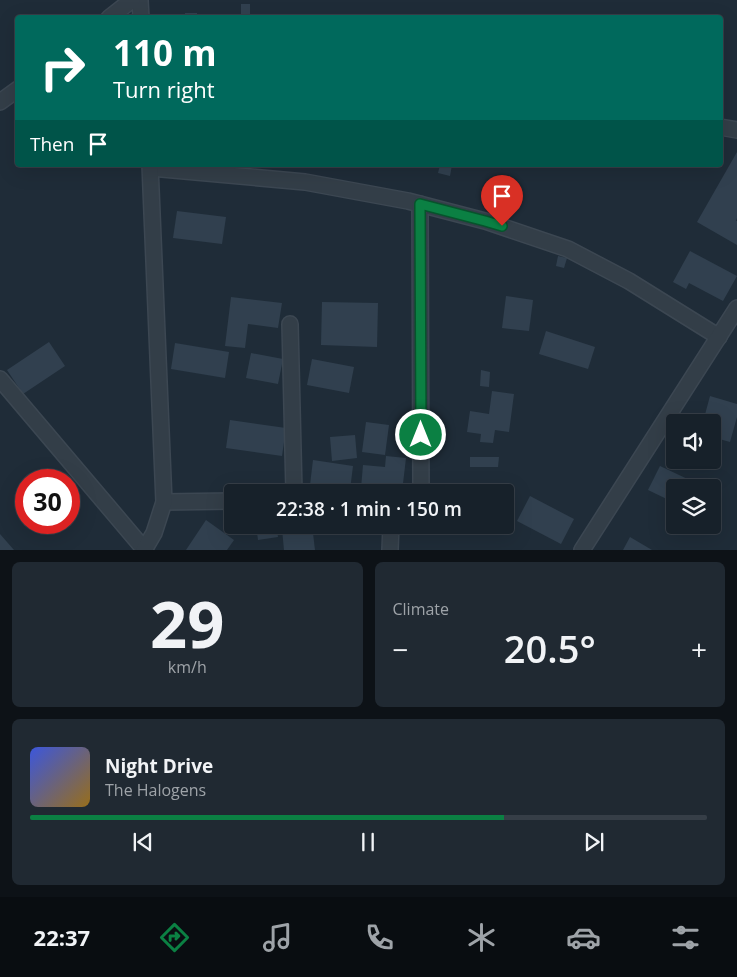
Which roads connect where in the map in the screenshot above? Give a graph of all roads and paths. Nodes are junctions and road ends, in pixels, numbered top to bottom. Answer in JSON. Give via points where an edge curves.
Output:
{"nodes":[{"id":1,"x":132,"y":0,"type":"edge"},
{"id":2,"x":140,"y":0,"type":"edge"},
{"id":3,"x":113,"y":15,"type":"edge"},
{"id":4,"x":142,"y":15,"type":"edge"},
{"id":5,"x":15,"y":90,"type":"edge"},
{"id":6,"x":0,"y":102,"type":"edge"},
{"id":7,"x":723,"y":128,"type":"edge"},
{"id":8,"x":737,"y":130,"type":"edge"},
{"id":9,"x":151,"y":167,"type":"edge"},
{"id":10,"x":420,"y":204,"type":"junction"},
{"id":11,"x":737,"y":308,"type":"edge"},
{"id":12,"x":290,"y":324,"type":"dead end"},
{"id":13,"x":719,"y":336,"type":"junction"},
{"id":14,"x":0,"y":379,"type":"edge"},
{"id":15,"x":294,"y":484,"type":"edge"},
{"id":16,"x":421,"y":484,"type":"edge"},
{"id":17,"x":224,"y":501,"type":"edge"},
{"id":18,"x":164,"y":502,"type":"junction"},
{"id":19,"x":391,"y":534,"type":"edge"},
{"id":20,"x":144,"y":549,"type":"edge"},
{"id":21,"x":390,"y":550,"type":"edge"},
{"id":22,"x":582,"y":550,"type":"edge"}],
"edges":[{"from":1,"to":3,"type":"street"},
{"from":2,"to":4,"type":"street"},
{"from":5,"to":6,"type":"street"},
{"from":7,"to":8,"type":"street"},
{"from":9,"to":10,"type":"street","via":[[305,182]]},
{"from":9,"to":18,"type":"street"},
{"from":10,"to":13,"type":"street","via":[[485,221],[568,249]]},
{"from":10,"to":16,"type":"street"},
{"from":11,"to":13,"type":"street"},
{"from":12,"to":15,"type":"street"},
{"from":13,"to":22,"type":"street"},
{"from":14,"to":20,"type":"street"},
{"from":17,"to":18,"type":"street"},
{"from":18,"to":20,"type":"street","via":[[154,533]]},
{"from":19,"to":21,"type":"street"}]}
